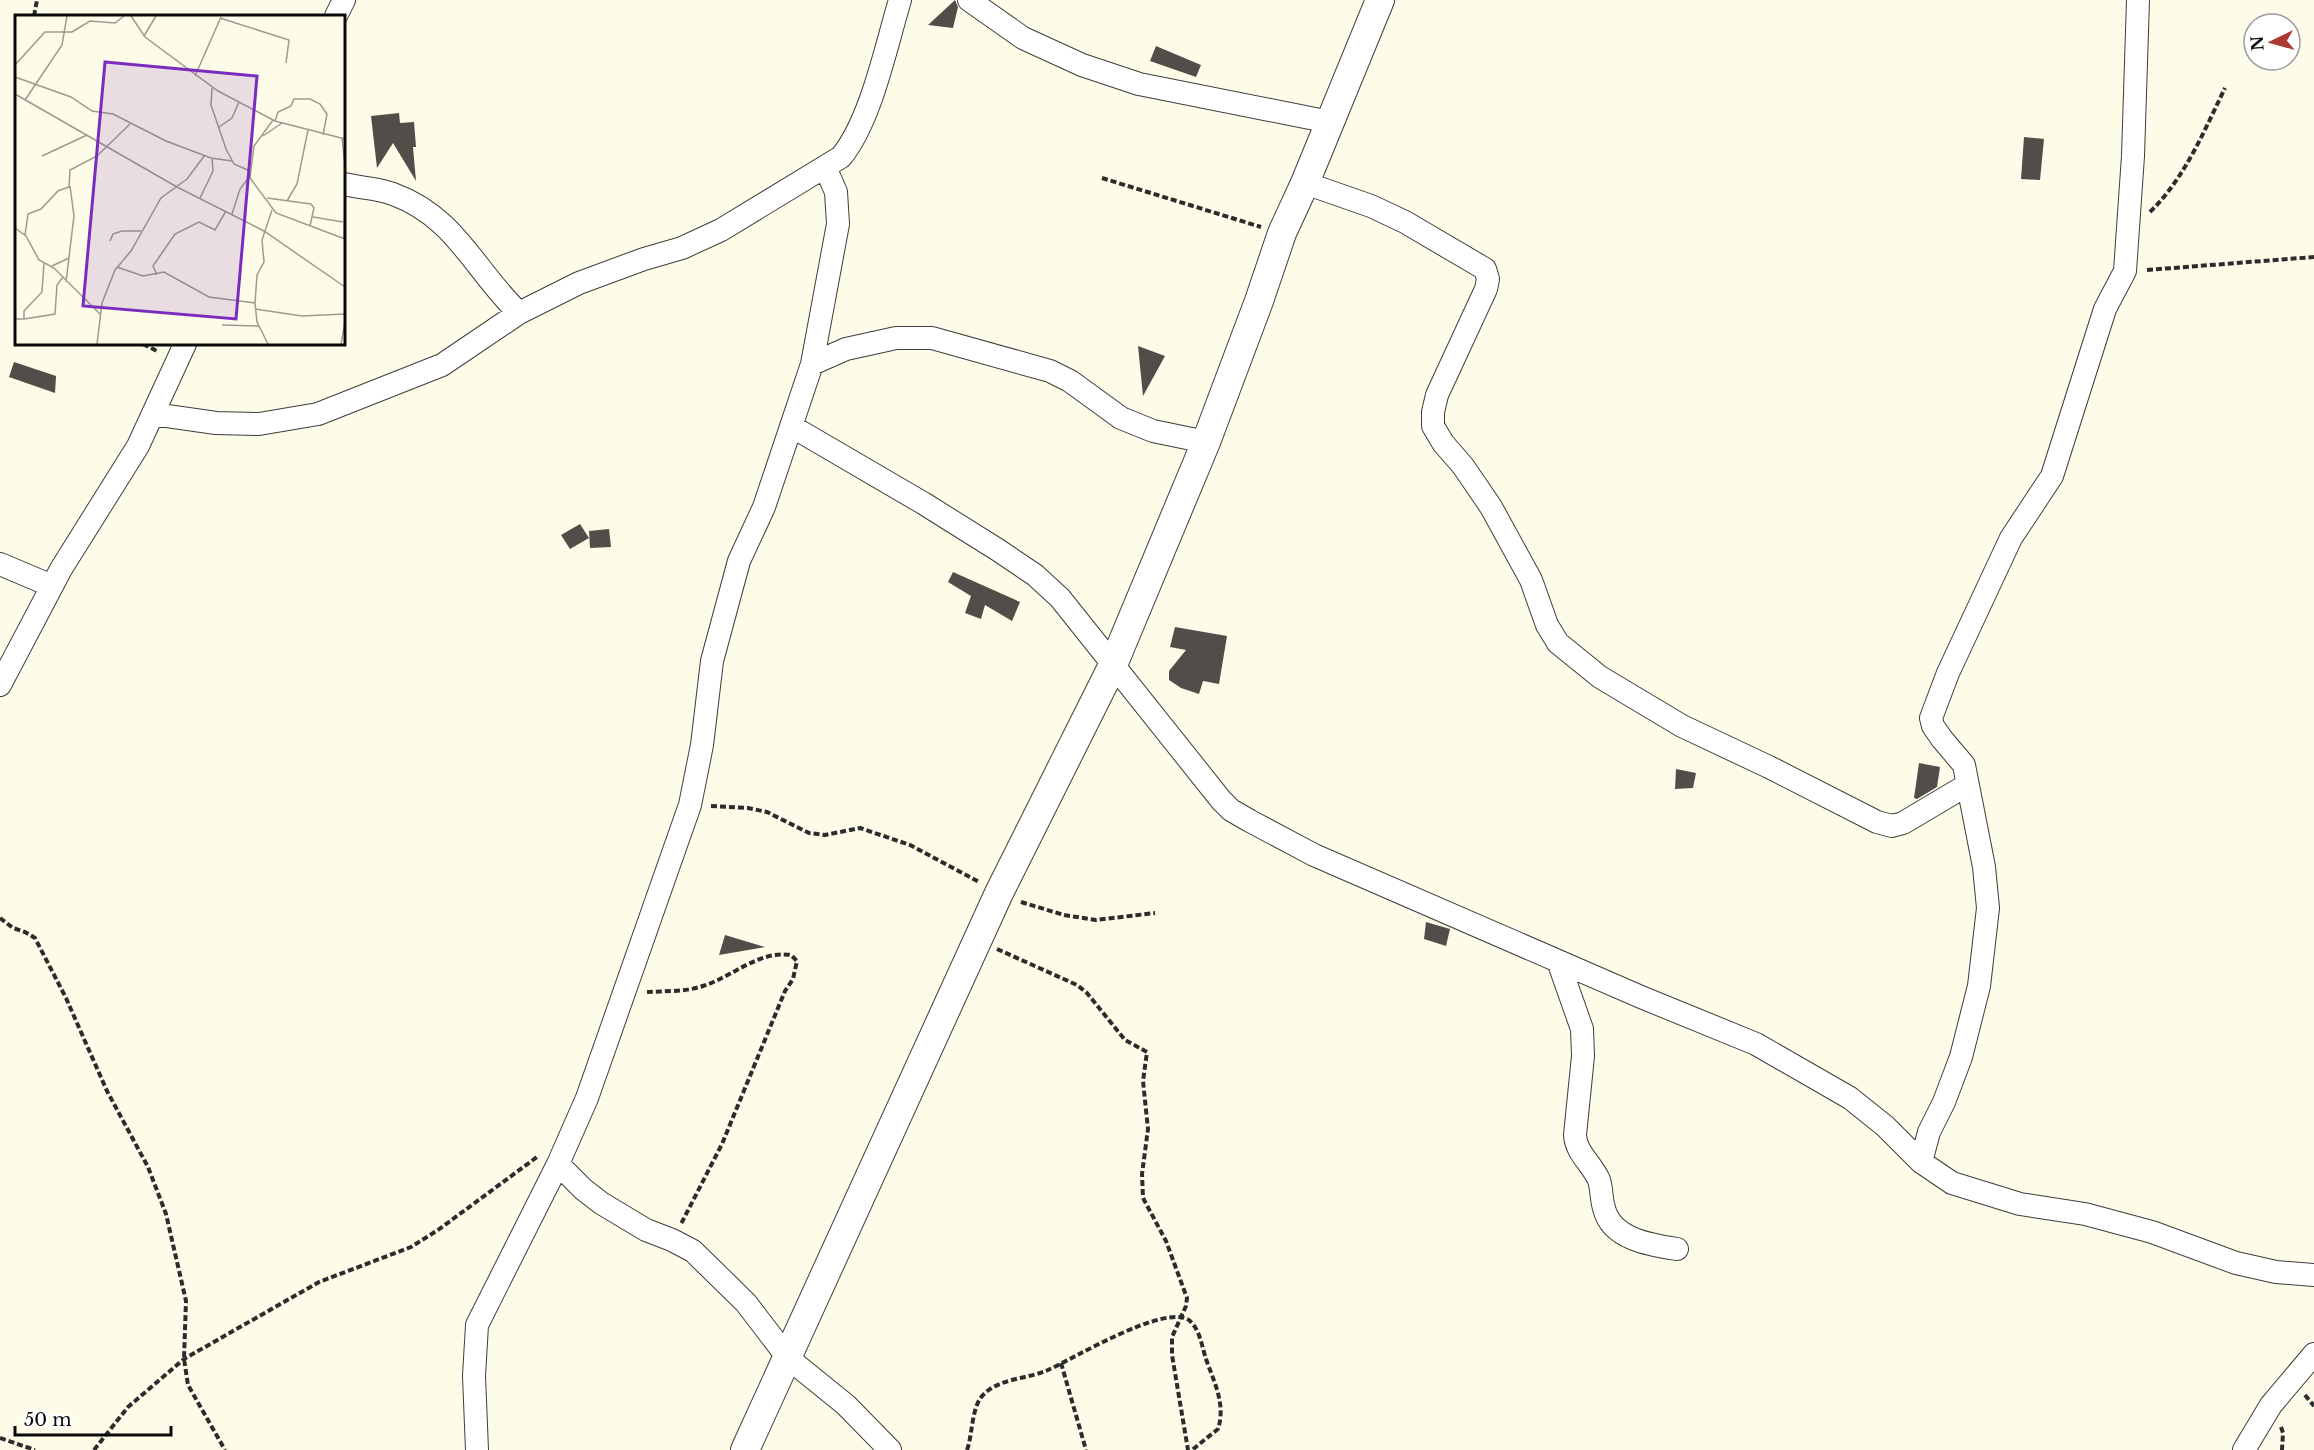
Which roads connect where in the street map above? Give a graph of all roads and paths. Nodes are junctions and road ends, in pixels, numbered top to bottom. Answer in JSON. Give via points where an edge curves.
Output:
{"nodes":[{"id":1,"x":37,"y":0,"type":"edge"},
{"id":2,"x":344,"y":0,"type":"edge"},
{"id":3,"x":900,"y":0,"type":"edge"},
{"id":4,"x":969,"y":0,"type":"edge"},
{"id":5,"x":1380,"y":0,"type":"edge"},
{"id":6,"x":2138,"y":0,"type":"edge"},
{"id":7,"x":34,"y":15,"type":"edge"},
{"id":8,"x":336,"y":15,"type":"edge"},
{"id":9,"x":2225,"y":88,"type":"dead end"},
{"id":10,"x":1330,"y":122,"type":"junction"},
{"id":11,"x":825,"y":167,"type":"junction"},
{"id":12,"x":1102,"y":178,"type":"dead end"},
{"id":13,"x":1305,"y":183,"type":"junction"},
{"id":14,"x":345,"y":184,"type":"edge"},
{"id":15,"x":1282,"y":233,"type":"junction"},
{"id":16,"x":2126,"y":235,"type":"junction"},
{"id":17,"x":2314,"y":257,"type":"edge"},
{"id":18,"x":2125,"y":271,"type":"junction"},
{"id":19,"x":519,"y":313,"type":"junction"},
{"id":20,"x":185,"y":345,"type":"edge"},
{"id":21,"x":812,"y":364,"type":"junction"},
{"id":22,"x":153,"y":414,"type":"junction"},
{"id":23,"x":791,"y":426,"type":"junction"},
{"id":24,"x":1206,"y":442,"type":"junction"},
{"id":25,"x":0,"y":564,"type":"edge"},
{"id":26,"x":52,"y":586,"type":"junction"},
{"id":27,"x":1113,"y":665,"type":"junction"},
{"id":28,"x":0,"y":685,"type":"edge"},
{"id":29,"x":1967,"y":785,"type":"junction"},
{"id":30,"x":690,"y":806,"type":"junction"},
{"id":31,"x":999,"y":894,"type":"junction"},
{"id":32,"x":1155,"y":913,"type":"dead end"},
{"id":33,"x":0,"y":918,"type":"edge"},
{"id":34,"x":978,"y":940,"type":"junction"},
{"id":35,"x":1558,"y":961,"type":"junction"},
{"id":36,"x":624,"y":992,"type":"junction"},
{"id":37,"x":548,"y":1160,"type":"junction"},
{"id":38,"x":1921,"y":1162,"type":"junction"},
{"id":39,"x":672,"y":1240,"type":"junction"},
{"id":40,"x":1677,"y":1249,"type":"dead end"},
{"id":41,"x":2314,"y":1275,"type":"edge"},
{"id":42,"x":1181,"y":1317,"type":"junction"},
{"id":43,"x":2314,"y":1354,"type":"edge"},
{"id":44,"x":788,"y":1358,"type":"junction"},
{"id":45,"x":184,"y":1359,"type":"junction"},
{"id":46,"x":1061,"y":1363,"type":"junction"},
{"id":47,"x":0,"y":1438,"type":"edge"},
{"id":48,"x":35,"y":1450,"type":"edge"},
{"id":49,"x":94,"y":1450,"type":"edge"},
{"id":50,"x":225,"y":1450,"type":"edge"},
{"id":51,"x":477,"y":1450,"type":"edge"},
{"id":52,"x":745,"y":1450,"type":"edge"},
{"id":53,"x":890,"y":1450,"type":"edge"},
{"id":54,"x":967,"y":1450,"type":"edge"},
{"id":55,"x":1086,"y":1450,"type":"edge"},
{"id":56,"x":1190,"y":1450,"type":"edge"},
{"id":57,"x":2244,"y":1450,"type":"edge"}],
"edges":[{"from":1,"to":7,"type":"path"},
{"from":2,"to":8,"type":"street"},
{"from":3,"to":11,"type":"street","via":[[852,144]]},
{"from":4,"to":10,"type":"street","via":[[1023,38],[1082,65],[1139,84]]},
{"from":5,"to":10,"type":"street"},
{"from":6,"to":16,"type":"street"},
{"from":9,"to":16,"type":"path","via":[[2189,160],[2164,199]]},
{"from":10,"to":13,"type":"street"},
{"from":11,"to":19,"type":"street","via":[[721,230],[579,284]]},
{"from":11,"to":21,"type":"street","via":[[836,192],[838,224]]},
{"from":12,"to":15,"type":"path"},
{"from":13,"to":15,"type":"street"},
{"from":13,"to":29,"type":"street","via":[[1405,222],[1485,269],[1486,289],[1437,395],[1433,426],[1491,507],[1531,580],[1558,643],[1599,677],[1682,726],[1877,822],[1892,826],[1903,823]]},
{"from":14,"to":19,"type":"street","via":[[391,193],[418,204],[439,219]]},
{"from":15,"to":24,"type":"street"},
{"from":16,"to":18,"type":"street"},
{"from":17,"to":18,"type":"path"},
{"from":18,"to":29,"type":"street","via":[[2105,309],[2052,476],[2011,538],[1931,718],[1964,765]]},
{"from":19,"to":22,"type":"street","via":[[442,364],[318,414],[259,424],[216,423]]},
{"from":20,"to":22,"type":"street"},
{"from":21,"to":23,"type":"street"},
{"from":21,"to":24,"type":"street","via":[[846,349],[886,340],[932,338],[1050,371],[1121,418],[1153,431]]},
{"from":22,"to":26,"type":"street","via":[[138,446]]},
{"from":23,"to":27,"type":"street","via":[[923,503],[1035,575],[1060,598]]},
{"from":23,"to":30,"type":"street","via":[[764,507],[739,561],[715,650]]},
{"from":24,"to":27,"type":"street"},
{"from":25,"to":26,"type":"street"},
{"from":26,"to":28,"type":"street"},
{"from":27,"to":31,"type":"street"},
{"from":27,"to":35,"type":"street","via":[[1231,810],[1314,855]]},
{"from":29,"to":38,"type":"street","via":[[1988,908],[1979,986],[1961,1057],[1929,1132]]},
{"from":30,"to":31,"type":"path","via":[[767,812],[809,833],[825,835],[860,828],[910,845]]},
{"from":30,"to":36,"type":"street"},
{"from":31,"to":32,"type":"path","via":[[1064,915],[1096,920]]},
{"from":31,"to":34,"type":"street"},
{"from":33,"to":45,"type":"path","via":[[35,938],[106,1091],[148,1167],[166,1214],[186,1301]]},
{"from":34,"to":42,"type":"path","via":[[1077,985],[1125,1040],[1147,1052],[1143,1075],[1148,1129],[1143,1198],[1166,1241],[1184,1289],[1186,1305]]},
{"from":34,"to":44,"type":"street"},
{"from":35,"to":38,"type":"street","via":[[1756,1044],[1850,1098]]},
{"from":35,"to":40,"type":"street","via":[[1582,1029],[1576,1141],[1599,1180],[1604,1210],[1616,1230],[1653,1245]]},
{"from":36,"to":37,"type":"street","via":[[587,1098]]},
{"from":36,"to":39,"type":"path","via":[[700,988],[762,959],[791,955],[797,961],[793,979],[722,1144]]},
{"from":37,"to":39,"type":"street","via":[[601,1203],[646,1230]]},
{"from":37,"to":45,"type":"path","via":[[411,1247],[320,1282]]},
{"from":37,"to":51,"type":"street","via":[[477,1325]]},
{"from":38,"to":41,"type":"street","via":[[1952,1183],[1990,1197],[2085,1214],[2152,1232],[2236,1263]]},
{"from":39,"to":44,"type":"street","via":[[693,1251],[719,1274]]},
{"from":42,"to":46,"type":"path","via":[[1141,1325]]},
{"from":42,"to":56,"type":"path","via":[[1172,1337],[1172,1354]]},
{"from":42,"to":56,"type":"path","via":[[1191,1322],[1199,1337],[1215,1380],[1221,1421],[1218,1429]]},
{"from":43,"to":57,"type":"street","via":[[2271,1405]]},
{"from":44,"to":52,"type":"street"},
{"from":44,"to":53,"type":"street","via":[[846,1405]]},
{"from":45,"to":49,"type":"path","via":[[128,1407]]},
{"from":45,"to":50,"type":"path","via":[[188,1385]]},
{"from":46,"to":54,"type":"path","via":[[997,1385],[983,1394]]},
{"from":46,"to":55,"type":"path"},
{"from":47,"to":48,"type":"path"}]}
